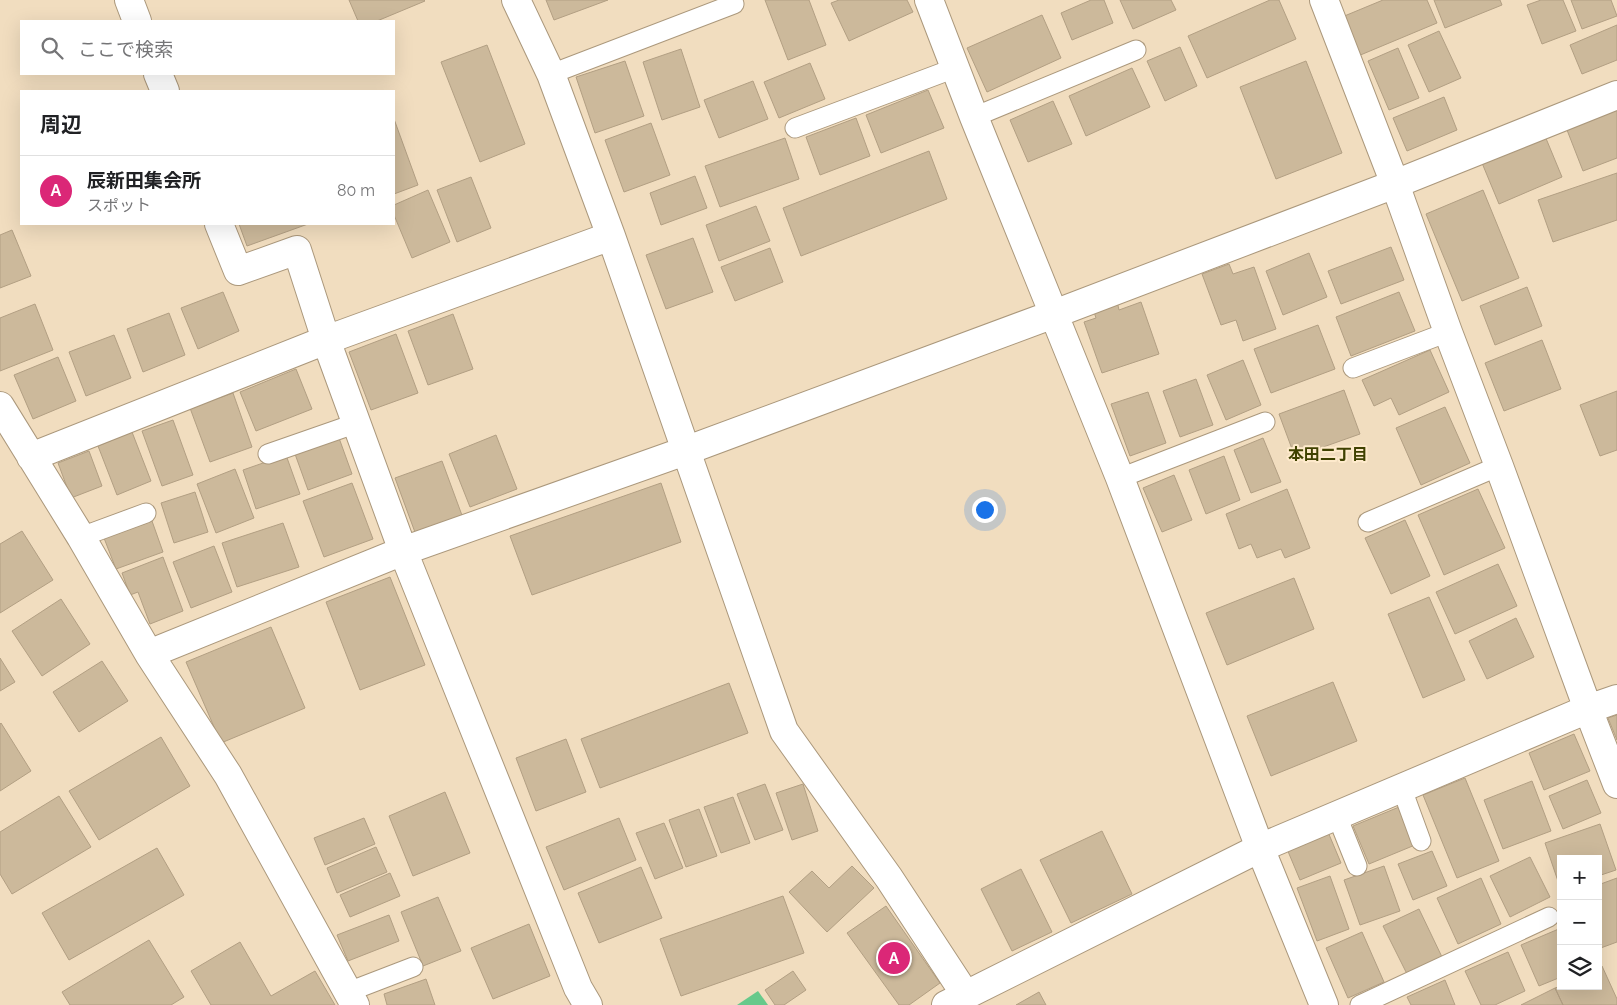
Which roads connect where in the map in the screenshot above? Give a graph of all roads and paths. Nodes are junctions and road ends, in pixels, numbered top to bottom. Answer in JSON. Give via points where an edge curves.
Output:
{"nodes":[{"id":1,"x":129,"y":0,"type":"edge"},
{"id":2,"x":516,"y":0,"type":"edge"},
{"id":3,"x":928,"y":0,"type":"edge"},
{"id":4,"x":1324,"y":0,"type":"edge"},
{"id":5,"x":734,"y":4,"type":"dead end"},
{"id":6,"x":137,"y":20,"type":"edge"},
{"id":7,"x":1136,"y":50,"type":"dead end"},
{"id":8,"x":955,"y":68,"type":"junction"},
{"id":9,"x":551,"y":74,"type":"junction"},
{"id":10,"x":158,"y":75,"type":"edge"},
{"id":11,"x":166,"y":90,"type":"edge"},
{"id":12,"x":1617,"y":95,"type":"edge"},
{"id":13,"x":974,"y":117,"type":"junction"},
{"id":14,"x":795,"y":128,"type":"dead end"},
{"id":15,"x":1395,"y":184,"type":"junction"},
{"id":16,"x":219,"y":225,"type":"edge"},
{"id":17,"x":611,"y":236,"type":"junction"},
{"id":18,"x":1054,"y":314,"type":"junction"},
{"id":19,"x":1448,"y":332,"type":"junction"},
{"id":20,"x":326,"y":340,"type":"junction"},
{"id":21,"x":1353,"y":368,"type":"dead end"},
{"id":22,"x":3,"y":419,"type":"edge"},
{"id":23,"x":1265,"y":422,"type":"dead end"},
{"id":24,"x":357,"y":423,"type":"junction"},
{"id":25,"x":685,"y":451,"type":"junction"},
{"id":26,"x":268,"y":454,"type":"dead end"},
{"id":27,"x":31,"y":457,"type":"junction"},
{"id":28,"x":1500,"y":466,"type":"junction"},
{"id":29,"x":1120,"y":478,"type":"junction"},
{"id":30,"x":146,"y":513,"type":"dead end"},
{"id":31,"x":1368,"y":522,"type":"dead end"},
{"id":32,"x":81,"y":538,"type":"junction"},
{"id":33,"x":403,"y":551,"type":"junction"},
{"id":34,"x":149,"y":654,"type":"junction"},
{"id":35,"x":1617,"y":699,"type":"edge"},
{"id":36,"x":1588,"y":709,"type":"junction"},
{"id":37,"x":1617,"y":784,"type":"edge"},
{"id":38,"x":1402,"y":789,"type":"junction"},
{"id":39,"x":1337,"y":816,"type":"junction"},
{"id":40,"x":1421,"y":841,"type":"dead end"},
{"id":41,"x":1260,"y":848,"type":"junction"},
{"id":42,"x":1356,"y":866,"type":"dead end"},
{"id":43,"x":1549,"y":917,"type":"dead end"},
{"id":44,"x":413,"y":967,"type":"dead end"},
{"id":45,"x":352,"y":999,"type":"edge"},
{"id":46,"x":956,"y":1000,"type":"edge"},
{"id":47,"x":588,"y":1005,"type":"edge"},
{"id":48,"x":1324,"y":1005,"type":"edge"},
{"id":49,"x":1360,"y":1005,"type":"edge"}],
"edges":[{"from":1,"to":6,"type":"street"},
{"from":2,"to":9,"type":"street"},
{"from":3,"to":8,"type":"street"},
{"from":4,"to":15,"type":"street"},
{"from":5,"to":9,"type":"lane"},
{"from":7,"to":13,"type":"lane"},
{"from":8,"to":13,"type":"street"},
{"from":8,"to":14,"type":"lane"},
{"from":9,"to":17,"type":"street"},
{"from":10,"to":11,"type":"street"},
{"from":12,"to":15,"type":"street"},
{"from":13,"to":18,"type":"street"},
{"from":15,"to":18,"type":"street"},
{"from":15,"to":19,"type":"street"},
{"from":16,"to":20,"type":"street","via":[[238,271],[297,250]]},
{"from":17,"to":20,"type":"street"},
{"from":17,"to":25,"type":"street"},
{"from":18,"to":25,"type":"street"},
{"from":18,"to":29,"type":"street"},
{"from":19,"to":21,"type":"lane"},
{"from":19,"to":28,"type":"street"},
{"from":20,"to":24,"type":"street"},
{"from":20,"to":27,"type":"street"},
{"from":22,"to":27,"type":"street"},
{"from":23,"to":29,"type":"lane"},
{"from":24,"to":26,"type":"lane"},
{"from":24,"to":33,"type":"street"},
{"from":25,"to":33,"type":"street"},
{"from":25,"to":46,"type":"street","via":[[784,731],[889,878]]},
{"from":27,"to":32,"type":"street"},
{"from":28,"to":31,"type":"lane"},
{"from":28,"to":36,"type":"street"},
{"from":29,"to":41,"type":"street"},
{"from":30,"to":32,"type":"lane"},
{"from":32,"to":34,"type":"street"},
{"from":33,"to":34,"type":"street"},
{"from":33,"to":47,"type":"street","via":[[574,978]]},
{"from":34,"to":45,"type":"street","via":[[228,775]]},
{"from":35,"to":36,"type":"street"},
{"from":36,"to":37,"type":"street"},
{"from":36,"to":38,"type":"street"},
{"from":38,"to":39,"type":"street"},
{"from":38,"to":40,"type":"lane"},
{"from":39,"to":41,"type":"street"},
{"from":39,"to":42,"type":"lane"},
{"from":41,"to":46,"type":"street"},
{"from":41,"to":48,"type":"street"},
{"from":43,"to":49,"type":"lane"},
{"from":44,"to":45,"type":"lane"}]}
